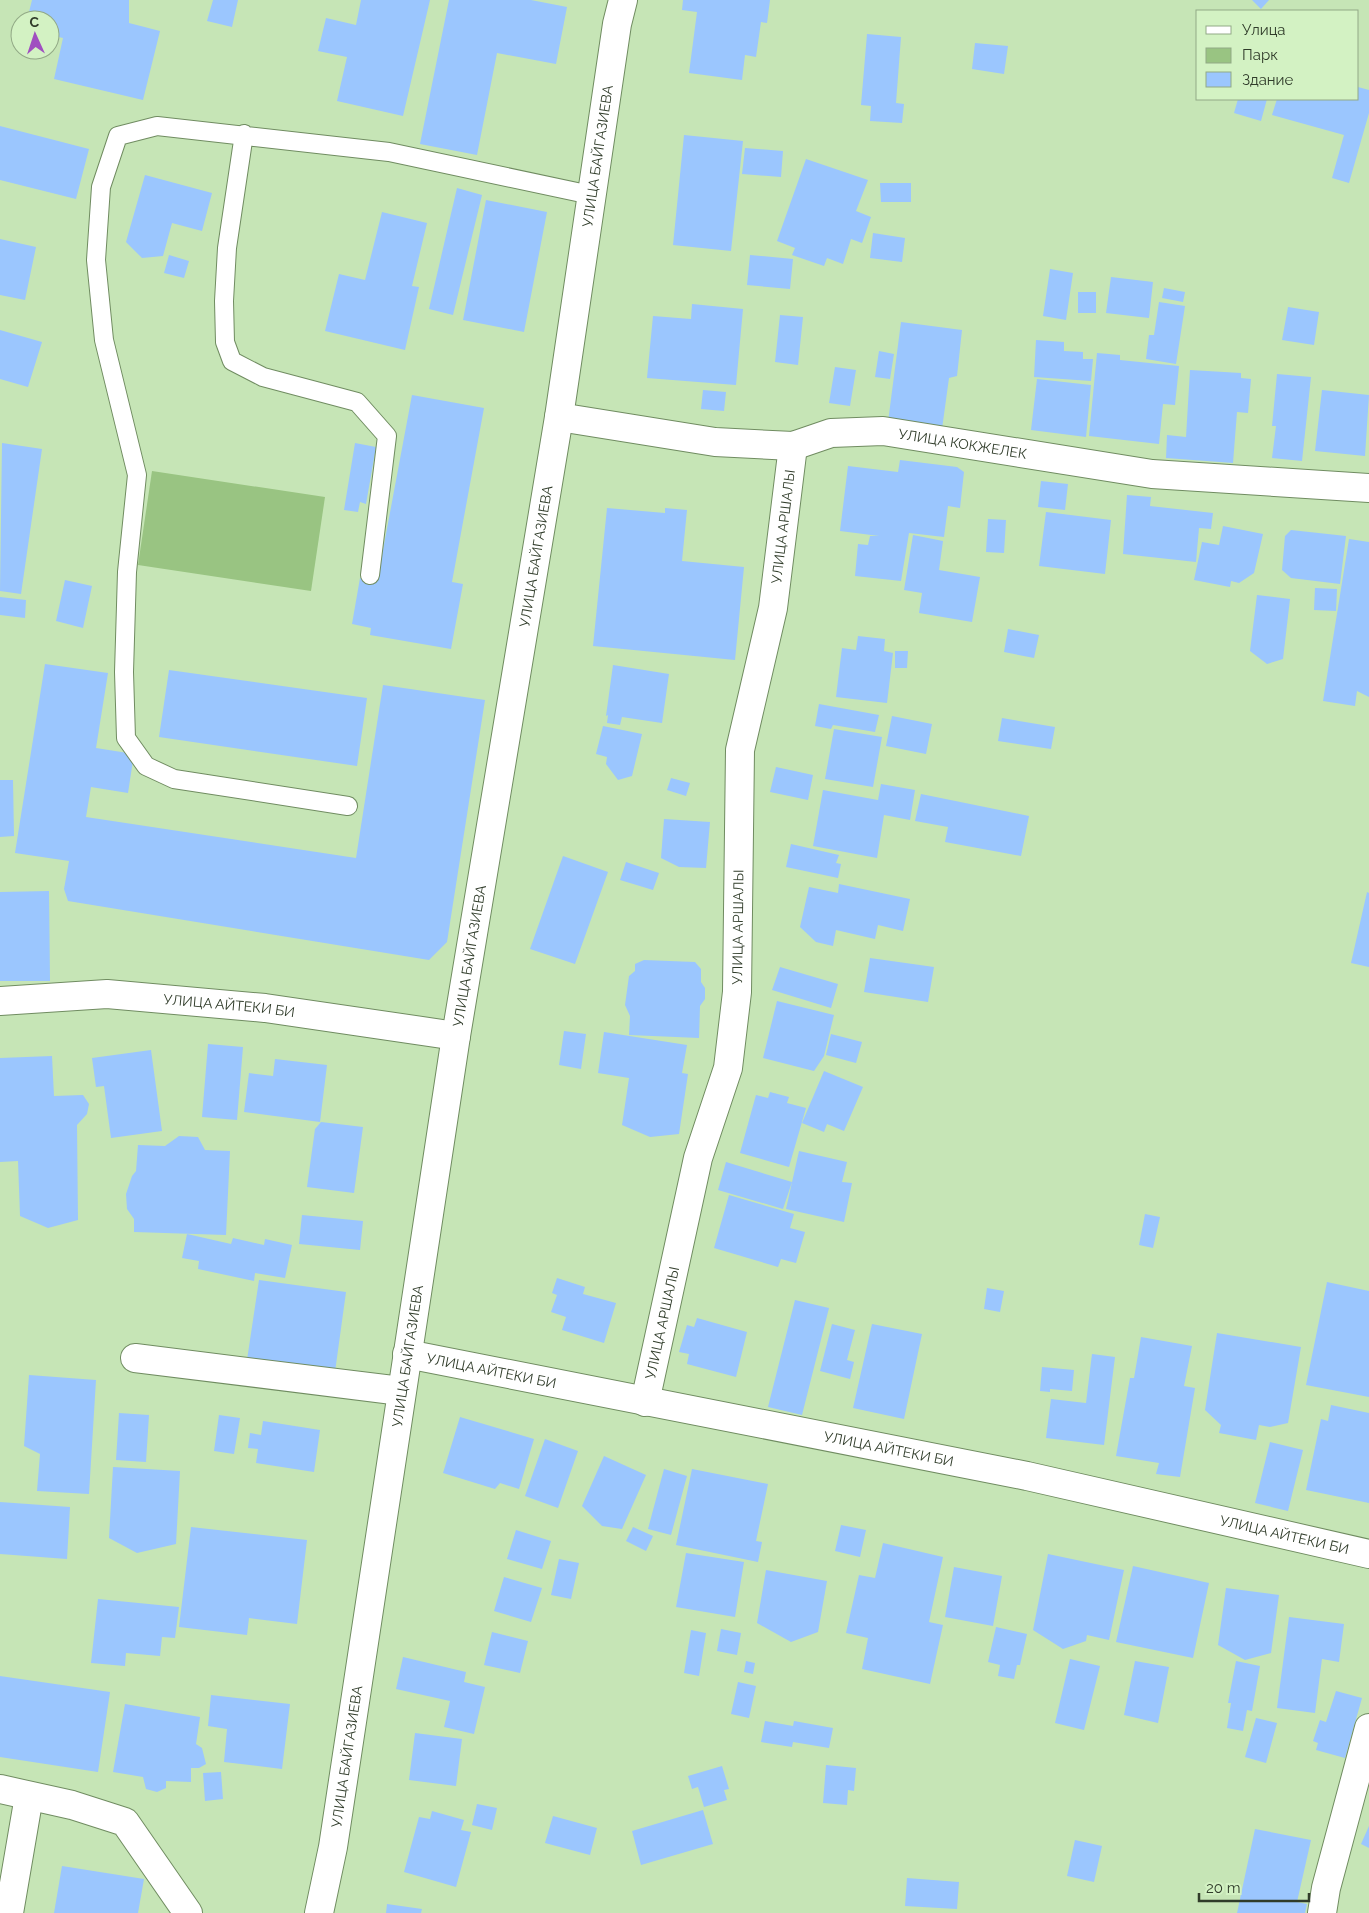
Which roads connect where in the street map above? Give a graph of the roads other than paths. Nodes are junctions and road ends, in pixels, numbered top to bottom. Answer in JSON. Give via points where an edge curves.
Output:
{"nodes":[{"id":1,"x":623,"y":0,"type":"edge"},
{"id":2,"x":244,"y":134,"type":"junction"},
{"id":3,"x":591,"y":195,"type":"junction"},
{"id":4,"x":559,"y":417,"type":"junction"},
{"id":5,"x":793,"y":446,"type":"junction"},
{"id":6,"x":1369,"y":488,"type":"edge"},
{"id":7,"x":370,"y":575,"type":"dead end"},
{"id":8,"x":348,"y":806,"type":"dead end"},
{"id":9,"x":0,"y":1001,"type":"edge"},
{"id":10,"x":456,"y":1036,"type":"junction"},
{"id":11,"x":407,"y":1354,"type":"junction"},
{"id":12,"x":135,"y":1358,"type":"dead end"},
{"id":13,"x":401,"y":1391,"type":"junction"},
{"id":14,"x":645,"y":1402,"type":"junction"},
{"id":15,"x":1369,"y":1554,"type":"edge"},
{"id":16,"x":1369,"y":1728,"type":"edge"},
{"id":17,"x":0,"y":1789,"type":"edge"},
{"id":18,"x":29,"y":1796,"type":"junction"},
{"id":19,"x":9,"y":1913,"type":"edge"},
{"id":20,"x":188,"y":1913,"type":"edge"},
{"id":21,"x":319,"y":1913,"type":"edge"},
{"id":22,"x":1322,"y":1913,"type":"edge"}],
"edges":[{"from":1,"to":3,"type":"street","name":"УЛИЦА БАЙГАЗИЕВА"},
{"from":2,"to":3,"type":"lane","via":[[389,152]]},
{"from":2,"to":7,"type":"lane","via":[[227,248],[225,342],[232,361],[262,377],[358,402],[387,436]]},
{"from":2,"to":8,"type":"lane","via":[[157,126],[118,136],[101,188],[96,260],[104,340],[137,475],[127,572],[126,738],[146,766],[174,779]]},
{"from":3,"to":4,"type":"street","name":"УЛИЦА БАЙГАЗИЕВА"},
{"from":4,"to":5,"type":"street","name":"УЛИЦА КОКЖЕЛЕК","via":[[715,442]]},
{"from":4,"to":10,"type":"street","name":"УЛИЦА БАЙГАЗИЕВА"},
{"from":5,"to":6,"type":"street","name":"УЛИЦА КОКЖЕЛЕК","via":[[830,433],[883,430],[1152,474]]},
{"from":5,"to":14,"type":"street","name":"УЛИЦА АРШАЛЫ","via":[[773,608],[740,750],[737,992],[728,1068],[698,1158]]},
{"from":9,"to":10,"type":"street","name":"УЛИЦА АЙТЕКИ БИ","via":[[107,994],[264,1008]]},
{"from":10,"to":11,"type":"street","name":"УЛИЦА БАЙГАЗИЕВА"},
{"from":11,"to":13,"type":"street","name":"УЛИЦА БАЙГАЗИЕВА"},
{"from":11,"to":14,"type":"street","name":"УЛИЦА АЙТЕКИ БИ"},
{"from":12,"to":13,"type":"street"},
{"from":13,"to":21,"type":"street","name":"УЛИЦА БАЙГАЗИЕВА","via":[[333,1847]]},
{"from":14,"to":15,"type":"street","name":"УЛИЦА АЙТЕКИ БИ","via":[[1027,1476]]},
{"from":16,"to":22,"type":"street"},
{"from":17,"to":18,"type":"street"},
{"from":18,"to":19,"type":"street"},
{"from":18,"to":20,"type":"street","via":[[126,1822]]}]}
